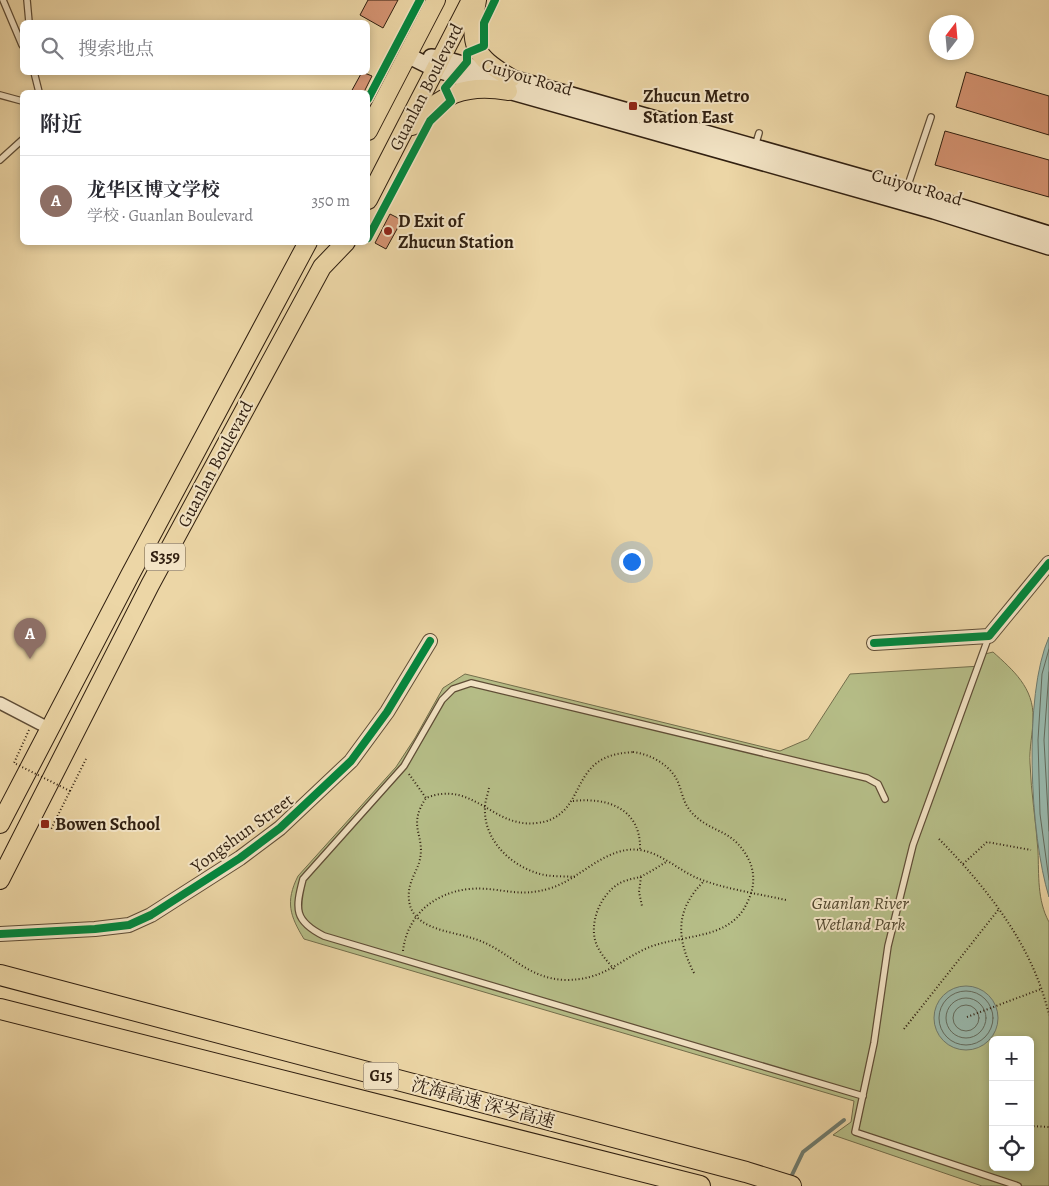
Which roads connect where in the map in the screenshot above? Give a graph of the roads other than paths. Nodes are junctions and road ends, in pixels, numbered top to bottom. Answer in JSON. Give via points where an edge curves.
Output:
{"nodes":[{"id":1,"x":3,"y":0,"type":"edge"},
{"id":2,"x":27,"y":0,"type":"edge"},
{"id":3,"x":436,"y":0,"type":"edge"},
{"id":4,"x":471,"y":0,"type":"edge"},
{"id":5,"x":477,"y":0,"type":"edge"},
{"id":6,"x":29,"y":20,"type":"edge"},
{"id":7,"x":20,"y":41,"type":"edge"},
{"id":8,"x":407,"y":55,"type":"junction"},
{"id":9,"x":438,"y":63,"type":"junction"},
{"id":10,"x":35,"y":75,"type":"edge"},
{"id":11,"x":509,"y":84,"type":"junction"},
{"id":12,"x":38,"y":90,"type":"edge"},
{"id":13,"x":0,"y":95,"type":"edge"},
{"id":14,"x":20,"y":100,"type":"edge"},
{"id":15,"x":931,"y":117,"type":"dead end"},
{"id":16,"x":370,"y":127,"type":"edge"},
{"id":17,"x":759,"y":133,"type":"dead end"},
{"id":18,"x":20,"y":142,"type":"edge"},
{"id":19,"x":396,"y":146,"type":"junction"},
{"id":20,"x":0,"y":150,"type":"edge"},
{"id":21,"x":9,"y":152,"type":"junction"},
{"id":22,"x":753,"y":154,"type":"junction"},
{"id":23,"x":0,"y":160,"type":"edge"},
{"id":24,"x":906,"y":190,"type":"junction"},
{"id":25,"x":370,"y":196,"type":"edge"},
{"id":26,"x":1049,"y":234,"type":"edge"},
{"id":27,"x":306,"y":245,"type":"edge"},
{"id":28,"x":343,"y":245,"type":"edge"},
{"id":29,"x":1049,"y":247,"type":"edge"},
{"id":30,"x":1049,"y":563,"type":"edge"},
{"id":31,"x":989,"y":636,"type":"junction"},
{"id":32,"x":430,"y":641,"type":"dead end"},
{"id":33,"x":874,"y":643,"type":"dead end"},
{"id":34,"x":0,"y":703,"type":"edge"},
{"id":35,"x":50,"y":729,"type":"junction"},
{"id":36,"x":885,"y":800,"type":"dead end"},
{"id":37,"x":0,"y":824,"type":"edge"},
{"id":38,"x":0,"y":880,"type":"edge"},
{"id":39,"x":0,"y":934,"type":"edge"},
{"id":40,"x":7,"y":977,"type":"edge"},
{"id":41,"x":0,"y":1009,"type":"edge"},
{"id":42,"x":862,"y":1096,"type":"junction"},
{"id":43,"x":700,"y":1186,"type":"edge"},
{"id":44,"x":791,"y":1186,"type":"edge"},
{"id":45,"x":1018,"y":1186,"type":"edge"}],
"edges":[{"from":1,"to":7,"type":"lane"},
{"from":2,"to":6,"type":"lane"},
{"from":3,"to":8,"type":"main road","name":"Guanlan Boulevard"},
{"from":4,"to":9,"type":"main road","name":"Guanlan Boulevard"},
{"from":5,"to":11,"type":"main road","via":[[473,34],[476,49]]},
{"from":8,"to":9,"type":"main road","name":"Cuiyou Road"},
{"from":8,"to":16,"type":"main road","name":"Guanlan Boulevard"},
{"from":9,"to":11,"type":"main road","name":"Cuiyou Road"},
{"from":9,"to":19,"type":"main road","name":"Guanlan Boulevard"},
{"from":10,"to":12,"type":"lane"},
{"from":11,"to":19,"type":"main road","via":[[472,88],[448,96],[422,115]]},
{"from":11,"to":22,"type":"main road","name":"Cuiyou Road"},
{"from":13,"to":14,"type":"lane"},
{"from":15,"to":24,"type":"lane"},
{"from":17,"to":22,"type":"lane"},
{"from":18,"to":21,"type":"lane"},
{"from":19,"to":25,"type":"main road","name":"Guanlan Boulevard"},
{"from":20,"to":21,"type":"lane"},
{"from":21,"to":23,"type":"lane"},
{"from":22,"to":24,"type":"main road","name":"Cuiyou Road"},
{"from":22,"to":29,"type":"main road","name":"Cuiyou Road"},
{"from":24,"to":26,"type":"main road","name":"Cuiyou Road"},
{"from":27,"to":35,"type":"main road","name":"Guanlan Boulevard","number":"S359"},
{"from":28,"to":38,"type":"main road","name":"Guanlan Boulevard","number":"S359","via":[[322,267],[247,405],[150,586]]},
{"from":30,"to":31,"type":"street"},
{"from":31,"to":33,"type":"street"},
{"from":31,"to":42,"type":"lane","via":[[913,845],[888,946],[874,1043]]},
{"from":32,"to":39,"type":"street","name":"Yongshun Street","via":[[387,712],[351,761],[280,828],[240,858],[151,915],[129,925]]},
{"from":34,"to":35,"type":"street"},
{"from":35,"to":37,"type":"main road","name":"Guanlan Boulevard","number":"S359"},
{"from":36,"to":42,"type":"lane","via":[[878,784],[867,778],[471,683],[453,688],[442,700],[404,766],[303,879],[298,898],[298,914],[308,928],[324,936]]},
{"from":40,"to":44,"type":"highway","name":"沈海高速 深岑高速","number":"G15"},
{"from":41,"to":43,"type":"highway","name":"沈海高速 深岑高速","number":"G15"},
{"from":42,"to":45,"type":"lane","via":[[855,1132]]}]}
